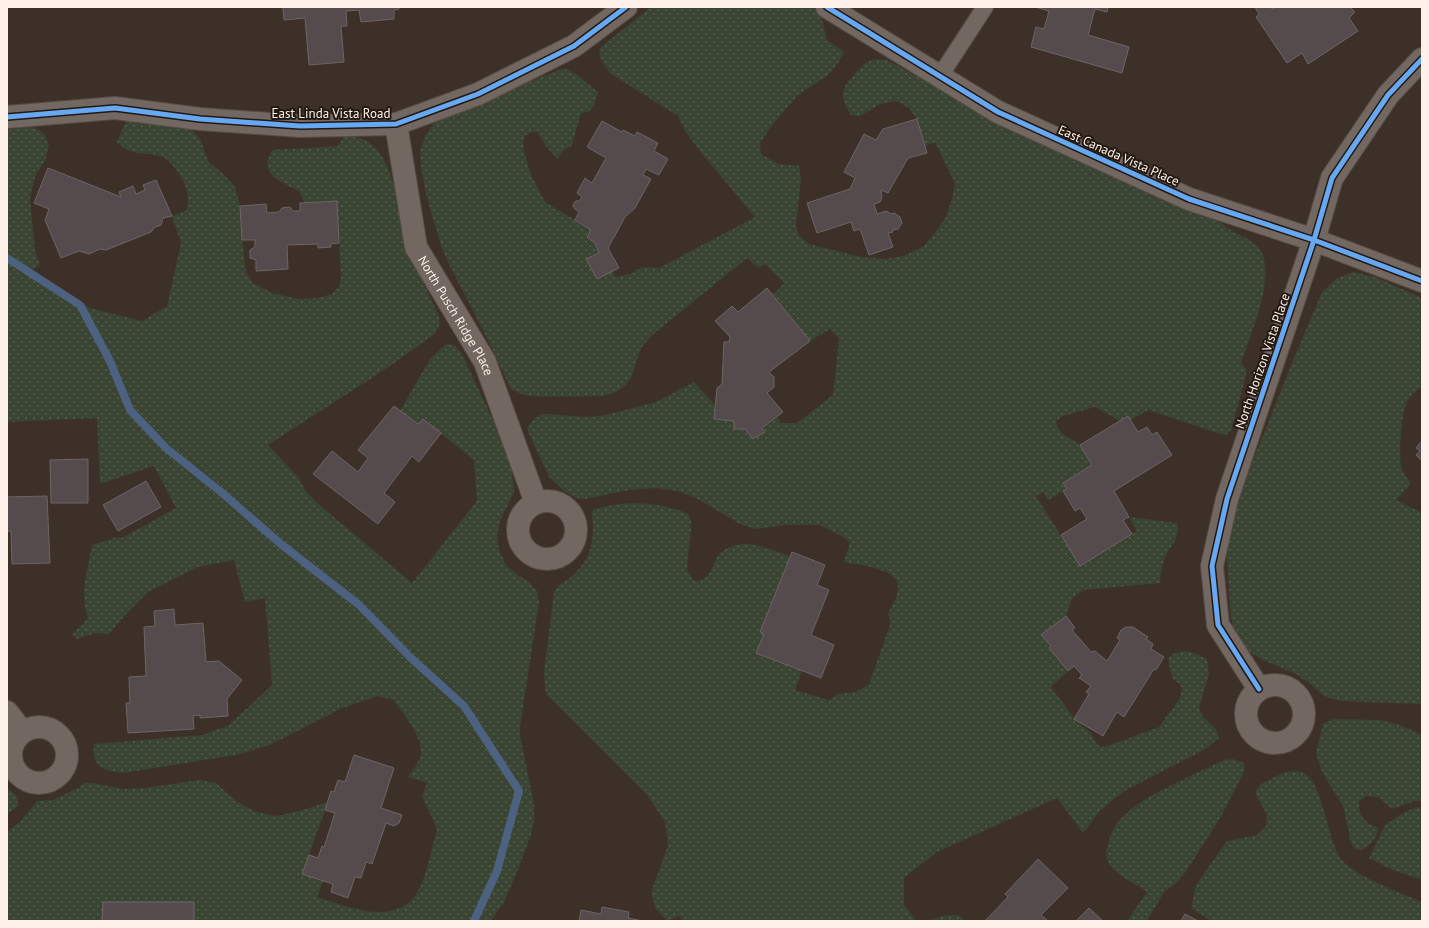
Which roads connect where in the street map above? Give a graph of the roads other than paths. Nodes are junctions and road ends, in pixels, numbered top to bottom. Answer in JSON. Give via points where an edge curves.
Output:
{"nodes":[{"id":1,"x":626,"y":7,"type":"edge"},
{"id":2,"x":827,"y":7,"type":"edge"},
{"id":3,"x":985,"y":7,"type":"edge"},
{"id":4,"x":1422,"y":59,"type":"edge"},
{"id":5,"x":940,"y":76,"type":"junction"},
{"id":6,"x":7,"y":117,"type":"edge"},
{"id":7,"x":396,"y":124,"type":"junction"},
{"id":8,"x":1314,"y":240,"type":"junction"},
{"id":9,"x":1422,"y":281,"type":"edge"},
{"id":10,"x":536,"y":503,"type":"dead end"},
{"id":11,"x":1259,"y":689,"type":"dead end"},
{"id":12,"x":7,"y":712,"type":"edge"},
{"id":13,"x":22,"y":731,"type":"dead end"}],
"edges":[{"from":1,"to":7,"type":"street","name":"East Linda Vista Road","via":[[574,46],[478,94]]},
{"from":2,"to":5,"type":"street","name":"East Canada Vista Place"},
{"from":3,"to":5,"type":"lane"},
{"from":4,"to":8,"type":"street","name":"North Horizon Vista Place","via":[[1388,95],[1332,178]]},
{"from":5,"to":8,"type":"street","name":"East Canada Vista Place","via":[[998,112],[1189,198]]},
{"from":6,"to":7,"type":"street","name":"East Linda Vista Road","via":[[116,108],[200,119],[300,126]]},
{"from":7,"to":10,"type":"street","name":"North Pusch Ridge Place","via":[[416,247],[485,362]]},
{"from":8,"to":9,"type":"street","name":"East Canada Vista Place"},
{"from":8,"to":11,"type":"street","name":"North Horizon Vista Place","via":[[1227,499],[1212,566],[1218,625]]},
{"from":12,"to":13,"type":"street"}]}
